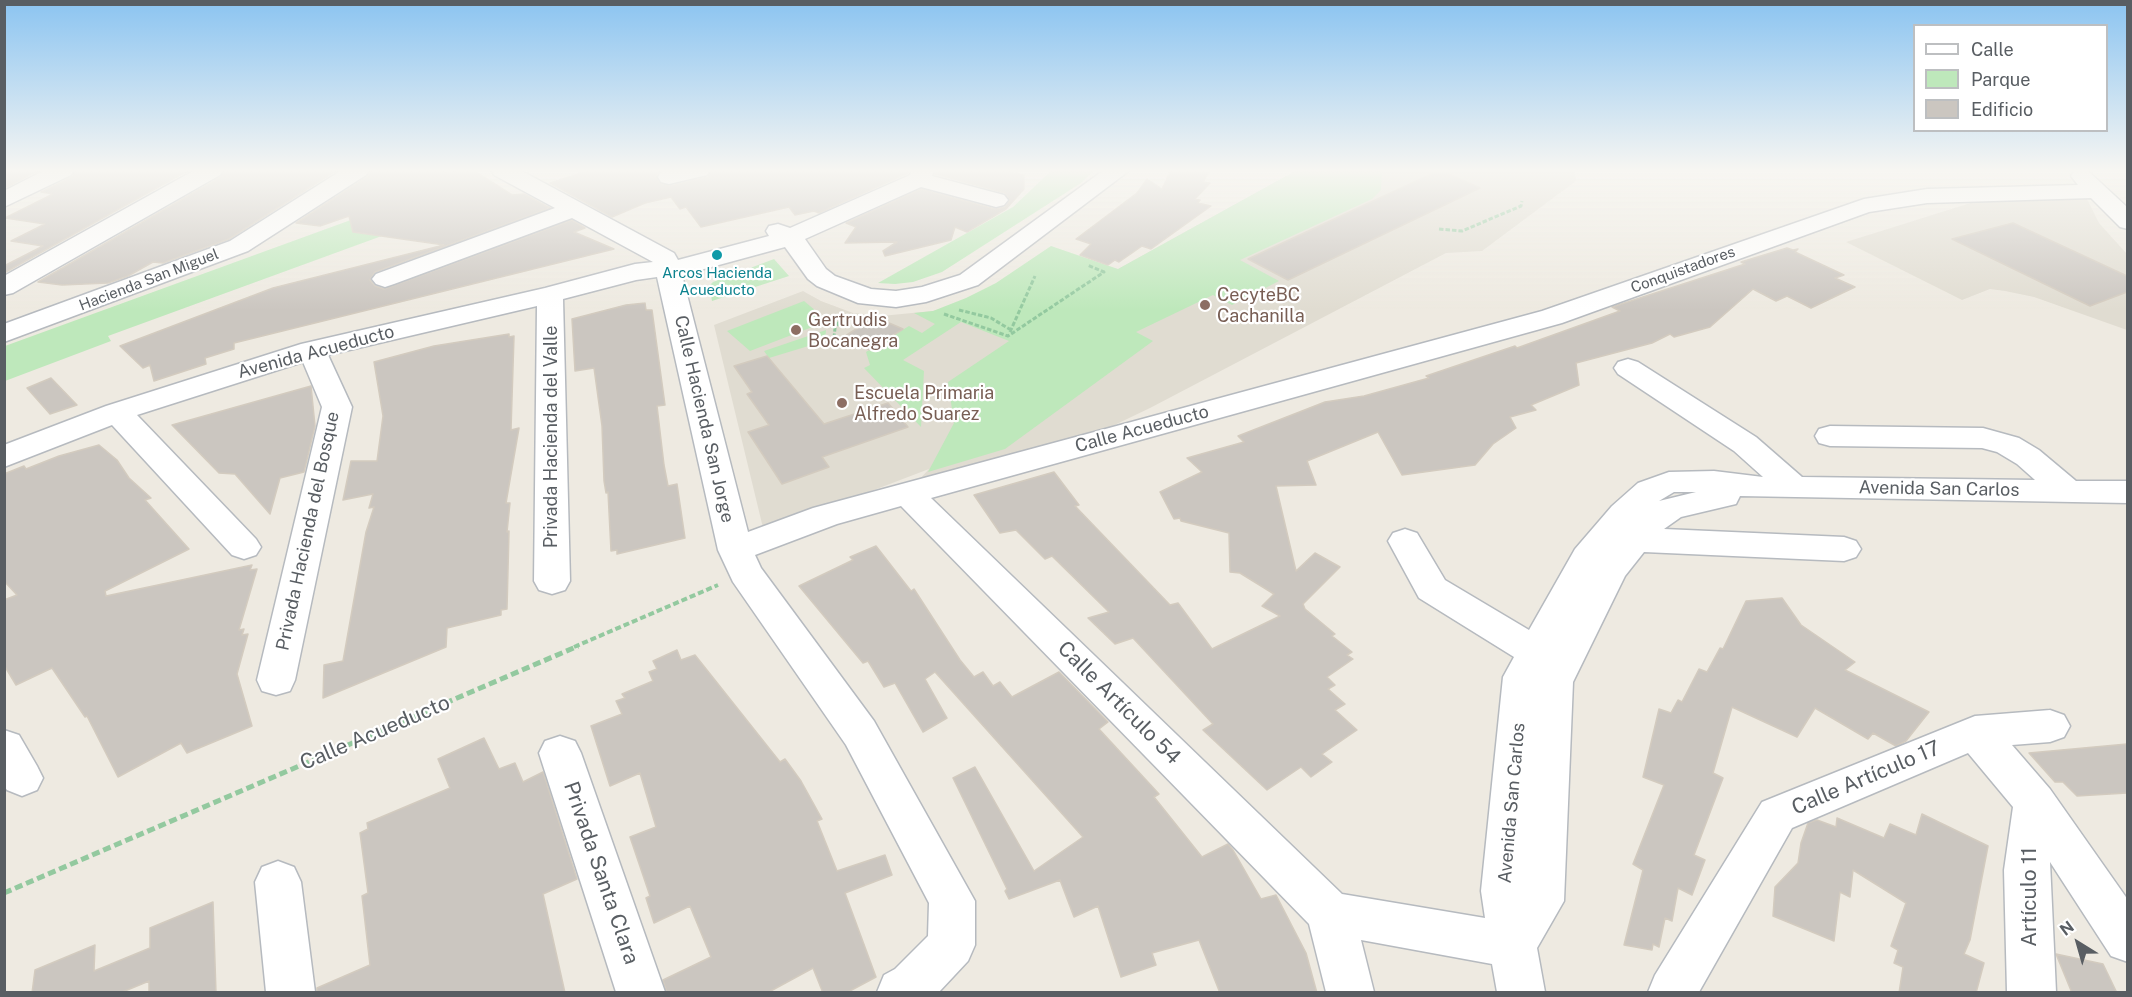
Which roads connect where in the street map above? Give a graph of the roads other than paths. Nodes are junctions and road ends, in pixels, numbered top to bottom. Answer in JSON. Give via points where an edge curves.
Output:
{"nodes":[{"id":1,"x":130,"y":217,"type":"edge"},
{"id":2,"x":286,"y":217,"type":"edge"},
{"id":3,"x":556,"y":217,"type":"edge"},
{"id":4,"x":584,"y":217,"type":"edge"},
{"id":5,"x":826,"y":217,"type":"edge"},
{"id":6,"x":1056,"y":217,"type":"edge"},
{"id":7,"x":1834,"y":217,"type":"edge"},
{"id":8,"x":791,"y":232,"type":"junction"},
{"id":9,"x":666,"y":263,"type":"junction"},
{"id":10,"x":385,"y":279,"type":"dead end"},
{"id":11,"x":4,"y":286,"type":"edge"},
{"id":12,"x":549,"y":294,"type":"junction"},
{"id":13,"x":4,"y":297,"type":"edge"},
{"id":14,"x":61,"y":314,"type":"junction"},
{"id":15,"x":1552,"y":317,"type":"joint"},
{"id":16,"x":4,"y":334,"type":"edge"},
{"id":17,"x":310,"y":350,"type":"junction"},
{"id":18,"x":1628,"y":368,"type":"dead end"},
{"id":19,"x":117,"y":411,"type":"junction"},
{"id":20,"x":1830,"y":436,"type":"dead end"},
{"id":21,"x":4,"y":457,"type":"edge"},
{"id":22,"x":1793,"y":487,"type":"junction"},
{"id":23,"x":2067,"y":490,"type":"junction"},
{"id":24,"x":2127,"y":492,"type":"edge"},
{"id":25,"x":908,"y":493,"type":"junction"},
{"id":26,"x":1636,"y":526,"type":"junction"},
{"id":27,"x":1405,"y":540,"type":"dead end"},
{"id":28,"x":244,"y":548,"type":"dead end"},
{"id":29,"x":1844,"y":549,"type":"dead end"},
{"id":30,"x":740,"y":561,"type":"junction"},
{"id":31,"x":552,"y":580,"type":"dead end"},
{"id":32,"x":1536,"y":652,"type":"junction"},
{"id":33,"x":276,"y":680,"type":"dead end"},
{"id":34,"x":2050,"y":726,"type":"dead end"},
{"id":35,"x":1975,"y":732,"type":"junction"},
{"id":36,"x":560,"y":753,"type":"dead end"},
{"id":37,"x":2035,"y":802,"type":"junction"},
{"id":38,"x":278,"y":882,"type":"dead end"},
{"id":39,"x":1330,"y":913,"type":"junction"},
{"id":40,"x":2127,"y":940,"type":"edge"},
{"id":41,"x":1513,"y":945,"type":"junction"},
{"id":42,"x":291,"y":993,"type":"edge"},
{"id":43,"x":641,"y":993,"type":"edge"},
{"id":44,"x":901,"y":993,"type":"edge"},
{"id":45,"x":1350,"y":993,"type":"edge"},
{"id":46,"x":1521,"y":993,"type":"edge"},
{"id":47,"x":1672,"y":993,"type":"edge"},
{"id":48,"x":2031,"y":993,"type":"edge"}],
"edges":[{"from":1,"to":11,"type":"street"},
{"from":2,"to":14,"type":"street","name":"Hacienda San Miguel","via":[[239,246]]},
{"from":3,"to":10,"type":"street"},
{"from":4,"to":9,"type":"street"},
{"from":5,"to":8,"type":"street","name":"Avenida Acueducto"},
{"from":6,"to":8,"type":"street","via":[[969,280],[896,299],[867,297],[826,281],[817,274]]},
{"from":7,"to":15,"type":"street","name":"Conquistadores"},
{"from":8,"to":9,"type":"street","name":"Avenida Acueducto","via":[[692,266]]},
{"from":9,"to":12,"type":"street","name":"Avenida Acueducto"},
{"from":9,"to":30,"type":"street","name":"Calle Hacienda San Jorge"},
{"from":12,"to":17,"type":"street","name":"Avenida Acueducto"},
{"from":12,"to":31,"type":"street","name":"Privada Hacienda del Valle"},
{"from":13,"to":14,"type":"street"},
{"from":14,"to":16,"type":"street","name":"Hacienda San Miguel"},
{"from":15,"to":25,"type":"street","name":"Calle Acueducto"},
{"from":17,"to":19,"type":"street","name":"Avenida Acueducto"},
{"from":17,"to":33,"type":"street","name":"Privada Hacienda del Bosque","via":[[337,407]]},
{"from":18,"to":22,"type":"street","via":[[1745,444]]},
{"from":19,"to":21,"type":"street","name":"Avenida Acueducto"},
{"from":19,"to":28,"type":"street"},
{"from":20,"to":23,"type":"street","via":[[1983,438],[2008,445],[2028,457]]},
{"from":22,"to":23,"type":"street","name":"Avenida San Carlos"},
{"from":22,"to":26,"type":"street","name":"Avenida San Carlos","via":[[1751,487],[1670,508]]},
{"from":23,"to":24,"type":"street","name":"Avenida San Carlos"},
{"from":25,"to":30,"type":"street","name":"Calle Acueducto","via":[[825,516]]},
{"from":25,"to":39,"type":"street","name":"Calle Artículo 54"},
{"from":26,"to":29,"type":"street"},
{"from":26,"to":32,"type":"street","name":"Avenida San Carlos","via":[[1587,558]]},
{"from":26,"to":41,"type":"street","name":"Avenida San Carlos","via":[[1554,682],[1541,901]]},
{"from":27,"to":32,"type":"street","via":[[1432,589]]},
{"from":30,"to":44,"type":"street","via":[[860,733],[952,901],[951,945]]},
{"from":32,"to":41,"type":"street","name":"Avenida San Carlos","via":[[1522,677],[1504,891]]},
{"from":34,"to":35,"type":"street","name":"Calle Artículo 17"},
{"from":35,"to":37,"type":"street","name":"Artículo 11"},
{"from":35,"to":47,"type":"street","name":"Calle Artículo 17","via":[[1777,815]]},
{"from":36,"to":43,"type":"street","name":"Privada Santa Clara"},
{"from":37,"to":40,"type":"street","name":"Artículo 11"},
{"from":37,"to":48,"type":"street","name":"Artículo 11","via":[[2027,870]]},
{"from":38,"to":42,"type":"street"},
{"from":39,"to":41,"type":"street"},
{"from":39,"to":45,"type":"street"},
{"from":41,"to":46,"type":"street"}]}
